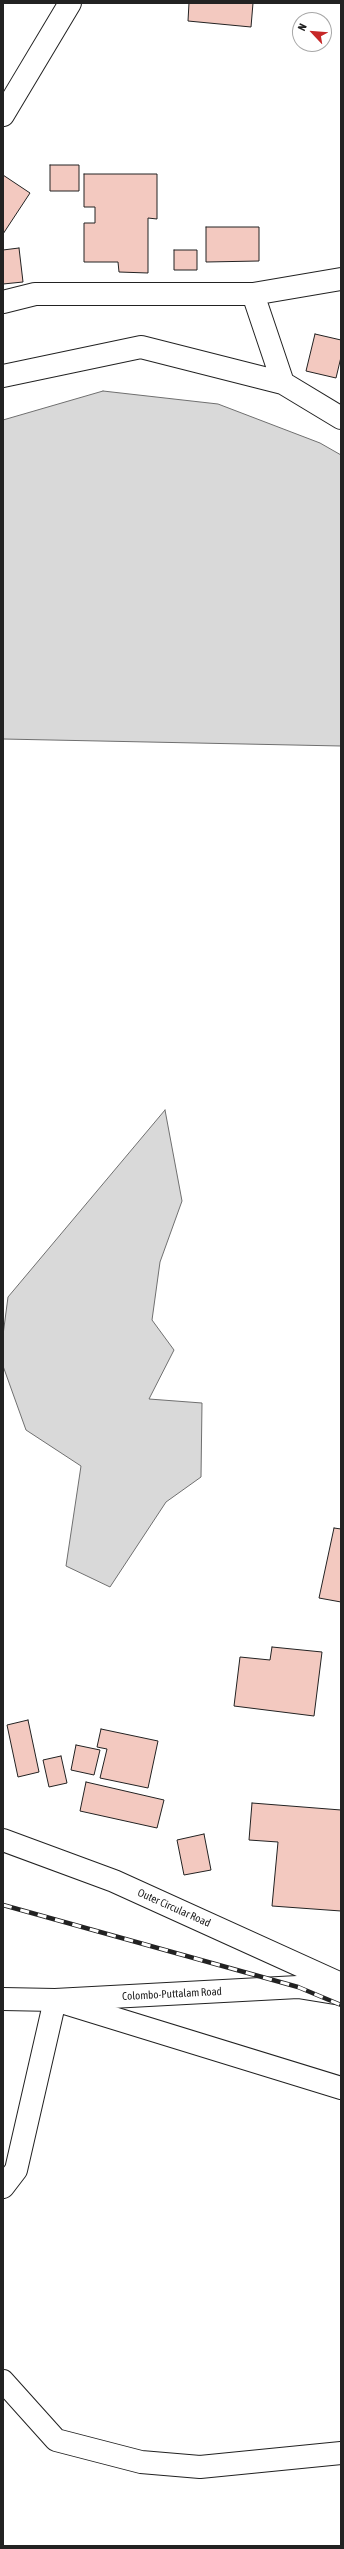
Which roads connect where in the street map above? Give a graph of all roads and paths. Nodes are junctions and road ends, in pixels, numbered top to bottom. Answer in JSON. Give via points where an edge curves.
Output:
{"nodes":[{"id":1,"x":70,"y":3,"type":"edge"},
{"id":2,"x":3,"y":114,"type":"edge"},
{"id":3,"x":341,"y":279,"type":"edge"},
{"id":4,"x":253,"y":294,"type":"junction"},
{"id":5,"x":3,"y":302,"type":"edge"},
{"id":6,"x":3,"y":376,"type":"edge"},
{"id":7,"x":283,"y":384,"type":"junction"},
{"id":8,"x":341,"y":418,"type":"edge"},
{"id":9,"x":3,"y":1840,"type":"edge"},
{"id":10,"x":341,"y":1984,"type":"edge"},
{"id":11,"x":341,"y":1994,"type":"edge"},
{"id":12,"x":3,"y":1999,"type":"edge"},
{"id":13,"x":55,"y":2000,"type":"junction"},
{"id":14,"x":341,"y":2088,"type":"edge"},
{"id":15,"x":3,"y":2188,"type":"edge"},
{"id":16,"x":3,"y":2381,"type":"edge"},
{"id":17,"x":341,"y":2453,"type":"edge"}],
"edges":[{"from":1,"to":2,"type":"main road"},
{"from":3,"to":4,"type":"main road"},
{"from":4,"to":5,"type":"main road","via":[[35,294]]},
{"from":4,"to":7,"type":"main road"},
{"from":6,"to":7,"type":"main road","via":[[141,347]]},
{"from":7,"to":8,"type":"main road"},
{"from":9,"to":10,"type":"main road","name":"Outer Circular Road","via":[[114,1880]]},
{"from":11,"to":13,"type":"main road","name":"Colombo-Puttalam Road","via":[[298,1987]]},
{"from":12,"to":13,"type":"main road","name":"Colombo-Puttalam Road"},
{"from":13,"to":14,"type":"main road"},
{"from":13,"to":15,"type":"main road","via":[[16,2170]]},
{"from":16,"to":17,"type":"main road","via":[[56,2440],[141,2462],[200,2467]]}]}
